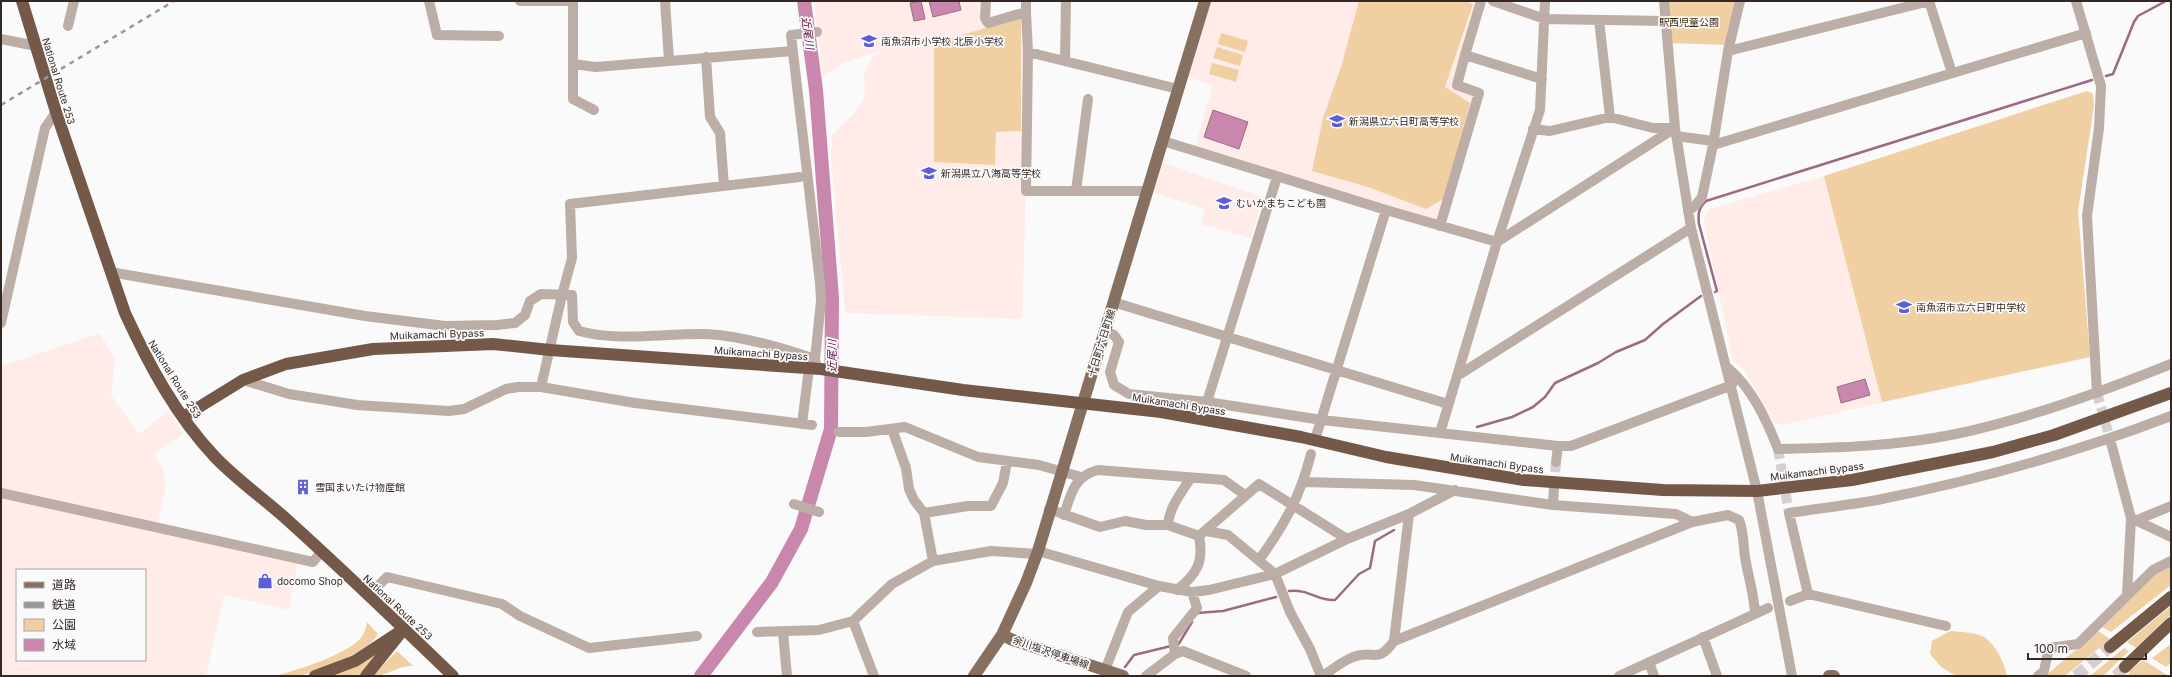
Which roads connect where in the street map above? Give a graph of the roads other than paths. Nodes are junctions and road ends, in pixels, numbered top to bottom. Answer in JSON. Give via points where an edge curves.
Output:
{"nodes":[{"id":1,"x":22,"y":1,"type":"edge"},
{"id":2,"x":74,"y":1,"type":"edge"},
{"id":3,"x":429,"y":1,"type":"edge"},
{"id":4,"x":520,"y":1,"type":"edge"},
{"id":5,"x":573,"y":1,"type":"edge"},
{"id":6,"x":665,"y":1,"type":"edge"},
{"id":7,"x":986,"y":1,"type":"edge"},
{"id":8,"x":1026,"y":1,"type":"edge"},
{"id":9,"x":1066,"y":1,"type":"edge"},
{"id":10,"x":1205,"y":1,"type":"edge"},
{"id":11,"x":1481,"y":1,"type":"edge"},
{"id":12,"x":1492,"y":1,"type":"edge"},
{"id":13,"x":1545,"y":1,"type":"edge"},
{"id":14,"x":1664,"y":1,"type":"edge"},
{"id":15,"x":1740,"y":1,"type":"edge"},
{"id":16,"x":1929,"y":1,"type":"edge"},
{"id":17,"x":2076,"y":1,"type":"edge"},
{"id":18,"x":1026,"y":12,"type":"junction"},
{"id":19,"x":1545,"y":19,"type":"junction"},
{"id":20,"x":1599,"y":20,"type":"junction"},
{"id":21,"x":1666,"y":21,"type":"junction"},
{"id":22,"x":68,"y":26,"type":"dead end"},
{"id":23,"x":816,"y":32,"type":"dead end"},
{"id":24,"x":2086,"y":33,"type":"junction"},
{"id":25,"x":499,"y":36,"type":"dead end"},
{"id":26,"x":1,"y":39,"type":"edge"},
{"id":27,"x":36,"y":46,"type":"junction"},
{"id":28,"x":793,"y":51,"type":"junction"},
{"id":29,"x":1728,"y":51,"type":"junction"},
{"id":30,"x":1028,"y":52,"type":"junction"},
{"id":31,"x":1465,"y":56,"type":"junction"},
{"id":32,"x":706,"y":57,"type":"junction"},
{"id":33,"x":669,"y":60,"type":"junction"},
{"id":34,"x":1065,"y":61,"type":"junction"},
{"id":35,"x":573,"y":64,"type":"junction"},
{"id":36,"x":1952,"y":73,"type":"junction"},
{"id":37,"x":1542,"y":79,"type":"junction"},
{"id":38,"x":1178,"y":88,"type":"junction"},
{"id":39,"x":1088,"y":99,"type":"dead end"},
{"id":40,"x":594,"y":110,"type":"dead end"},
{"id":41,"x":56,"y":112,"type":"junction"},
{"id":42,"x":1610,"y":117,"type":"junction"},
{"id":43,"x":1533,"y":129,"type":"junction"},
{"id":44,"x":1676,"y":132,"type":"junction"},
{"id":45,"x":1162,"y":141,"type":"junction"},
{"id":46,"x":1713,"y":143,"type":"junction"},
{"id":47,"x":800,"y":177,"type":"dead end"},
{"id":48,"x":1277,"y":177,"type":"junction"},
{"id":49,"x":724,"y":186,"type":"junction"},
{"id":50,"x":1076,"y":191,"type":"junction"},
{"id":51,"x":1147,"y":191,"type":"junction"},
{"id":52,"x":1386,"y":210,"type":"junction"},
{"id":53,"x":1688,"y":211,"type":"junction"},
{"id":54,"x":1440,"y":226,"type":"junction"},
{"id":55,"x":1691,"y":228,"type":"junction"},
{"id":56,"x":1497,"y":242,"type":"junction"},
{"id":57,"x":110,"y":272,"type":"junction"},
{"id":58,"x":562,"y":295,"type":"junction"},
{"id":59,"x":1113,"y":302,"type":"junction"},
{"id":60,"x":1,"y":323,"type":"edge"},
{"id":61,"x":1104,"y":331,"type":"junction"},
{"id":62,"x":1227,"y":337,"type":"junction"},
{"id":63,"x":550,"y":350,"type":"junction"},
{"id":64,"x":2171,"y":364,"type":"edge"},
{"id":65,"x":816,"y":366,"type":"junction"},
{"id":66,"x":1728,"y":368,"type":"junction"},
{"id":67,"x":1337,"y":370,"type":"junction"},
{"id":68,"x":1457,"y":376,"type":"junction"},
{"id":69,"x":243,"y":380,"type":"junction"},
{"id":70,"x":1732,"y":385,"type":"junction"},
{"id":71,"x":541,"y":387,"type":"junction"},
{"id":72,"x":2097,"y":393,"type":"junction"},
{"id":73,"x":2171,"y":393,"type":"edge"},
{"id":74,"x":1083,"y":402,"type":"junction"},
{"id":75,"x":1207,"y":402,"type":"junction"},
{"id":76,"x":1448,"y":404,"type":"junction"},
{"id":77,"x":2171,"y":416,"type":"edge"},
{"id":78,"x":183,"y":417,"type":"junction"},
{"id":79,"x":1322,"y":420,"type":"junction"},
{"id":80,"x":892,"y":429,"type":"junction"},
{"id":81,"x":839,"y":432,"type":"dead end"},
{"id":82,"x":1317,"y":433,"type":"dead end"},
{"id":83,"x":1440,"y":433,"type":"junction"},
{"id":84,"x":2110,"y":439,"type":"junction"},
{"id":85,"x":1558,"y":446,"type":"junction"},
{"id":86,"x":1311,"y":454,"type":"dead end"},
{"id":87,"x":1007,"y":462,"type":"junction"},
{"id":88,"x":1556,"y":462,"type":"tunnel mouth"},
{"id":89,"x":1061,"y":471,"type":"junction"},
{"id":90,"x":1081,"y":477,"type":"junction"},
{"id":91,"x":1190,"y":479,"type":"junction"},
{"id":92,"x":1304,"y":482,"type":"junction"},
{"id":93,"x":1554,"y":487,"type":"tunnel mouth"},
{"id":94,"x":1455,"y":490,"type":"junction"},
{"id":95,"x":1758,"y":491,"type":"junction"},
{"id":96,"x":1,"y":493,"type":"edge"},
{"id":97,"x":1245,"y":495,"type":"junction"},
{"id":98,"x":794,"y":504,"type":"dead end"},
{"id":99,"x":1294,"y":505,"type":"junction"},
{"id":100,"x":1553,"y":505,"type":"junction"},
{"id":101,"x":2171,"y":506,"type":"edge"},
{"id":102,"x":1049,"y":509,"type":"junction"},
{"id":103,"x":819,"y":512,"type":"dead end"},
{"id":104,"x":924,"y":513,"type":"junction"},
{"id":105,"x":1409,"y":514,"type":"junction"},
{"id":106,"x":1064,"y":515,"type":"junction"},
{"id":107,"x":2134,"y":519,"type":"junction"},
{"id":108,"x":1692,"y":522,"type":"junction"},
{"id":109,"x":1168,"y":525,"type":"junction"},
{"id":110,"x":1202,"y":534,"type":"junction"},
{"id":111,"x":2171,"y":537,"type":"edge"},
{"id":112,"x":1347,"y":539,"type":"junction"},
{"id":113,"x":321,"y":552,"type":"junction"},
{"id":114,"x":1037,"y":552,"type":"junction"},
{"id":115,"x":1259,"y":560,"type":"junction"},
{"id":116,"x":933,"y":561,"type":"junction"},
{"id":117,"x":2171,"y":561,"type":"edge"},
{"id":118,"x":1275,"y":574,"type":"junction"},
{"id":119,"x":1158,"y":586,"type":"junction"},
{"id":120,"x":1178,"y":590,"type":"junction"},
{"id":121,"x":1192,"y":592,"type":"junction"},
{"id":122,"x":1808,"y":594,"type":"junction"},
{"id":123,"x":369,"y":595,"type":"junction"},
{"id":124,"x":2127,"y":595,"type":"junction"},
{"id":125,"x":2171,"y":597,"type":"edge"},
{"id":126,"x":1790,"y":601,"type":"dead end"},
{"id":127,"x":1768,"y":608,"type":"dead end"},
{"id":128,"x":1756,"y":613,"type":"junction"},
{"id":129,"x":853,"y":620,"type":"junction"},
{"id":130,"x":2171,"y":623,"type":"edge"},
{"id":131,"x":1946,"y":626,"type":"dead end"},
{"id":132,"x":404,"y":629,"type":"junction"},
{"id":133,"x":757,"y":632,"type":"dead end"},
{"id":134,"x":783,"y":632,"type":"junction"},
{"id":135,"x":1002,"y":635,"type":"junction"},
{"id":136,"x":697,"y":636,"type":"dead end"},
{"id":137,"x":1703,"y":637,"type":"junction"},
{"id":138,"x":1394,"y":641,"type":"junction"},
{"id":139,"x":2110,"y":647,"type":"tunnel mouth"},
{"id":140,"x":1175,"y":654,"type":"junction"},
{"id":141,"x":1650,"y":662,"type":"junction"},
{"id":142,"x":2125,"y":667,"type":"tunnel mouth"},
{"id":143,"x":1105,"y":670,"type":"junction"},
{"id":144,"x":315,"y":676,"type":"edge"},
{"id":145,"x":366,"y":676,"type":"edge"},
{"id":146,"x":453,"y":676,"type":"edge"},
{"id":147,"x":787,"y":676,"type":"edge"},
{"id":148,"x":874,"y":676,"type":"edge"},
{"id":149,"x":974,"y":676,"type":"edge"},
{"id":150,"x":1123,"y":676,"type":"edge"},
{"id":151,"x":1146,"y":676,"type":"edge"},
{"id":152,"x":1246,"y":676,"type":"edge"},
{"id":153,"x":1322,"y":676,"type":"edge"},
{"id":154,"x":1619,"y":676,"type":"edge"},
{"id":155,"x":1654,"y":676,"type":"edge"},
{"id":156,"x":1717,"y":676,"type":"edge"},
{"id":157,"x":1792,"y":676,"type":"edge"},
{"id":158,"x":1829,"y":676,"type":"edge"},
{"id":159,"x":1834,"y":676,"type":"edge"},
{"id":160,"x":2038,"y":676,"type":"edge"}],
"edges":[{"from":1,"to":27,"type":"highway","name":"National Route 253"},
{"from":2,"to":22,"type":"street"},
{"from":3,"to":25,"type":"street","via":[[437,36]]},
{"from":4,"to":5,"type":"street"},
{"from":5,"to":35,"type":"street"},
{"from":6,"to":33,"type":"street"},
{"from":7,"to":18,"type":"street","via":[[985,18],[988,23]]},
{"from":8,"to":18,"type":"street"},
{"from":9,"to":34,"type":"street"},
{"from":10,"to":38,"type":"main road","name":"十日町六日町線"},
{"from":11,"to":31,"type":"street"},
{"from":12,"to":19,"type":"street"},
{"from":13,"to":19,"type":"street"},
{"from":14,"to":21,"type":"street"},
{"from":15,"to":29,"type":"street"},
{"from":16,"to":29,"type":"street"},
{"from":16,"to":36,"type":"street"},
{"from":17,"to":24,"type":"street"},
{"from":18,"to":30,"type":"street"},
{"from":19,"to":20,"type":"street"},
{"from":19,"to":37,"type":"street"},
{"from":20,"to":21,"type":"street"},
{"from":20,"to":42,"type":"street"},
{"from":21,"to":44,"type":"street"},
{"from":23,"to":28,"type":"street","via":[[791,35]]},
{"from":24,"to":36,"type":"street"},
{"from":24,"to":72,"type":"street","via":[[2101,86],[2099,128],[2087,216]]},
{"from":26,"to":27,"type":"street"},
{"from":27,"to":41,"type":"highway","name":"National Route 253"},
{"from":28,"to":32,"type":"street"},
{"from":28,"to":65,"type":"street","via":[[820,284]]},
{"from":29,"to":46,"type":"street"},
{"from":30,"to":34,"type":"street"},
{"from":30,"to":50,"type":"street","via":[[1026,191]]},
{"from":31,"to":37,"type":"street"},
{"from":31,"to":54,"type":"street","via":[[1457,85],[1479,93]]},
{"from":32,"to":33,"type":"street"},
{"from":32,"to":49,"type":"street","via":[[710,117],[720,133]]},
{"from":33,"to":35,"type":"street","via":[[596,67]]},
{"from":34,"to":38,"type":"street"},
{"from":35,"to":40,"type":"street","via":[[573,99]]},
{"from":36,"to":46,"type":"street"},
{"from":37,"to":43,"type":"street","via":[[1540,110]]},
{"from":38,"to":45,"type":"main road","name":"十日町六日町線"},
{"from":39,"to":50,"type":"street"},
{"from":41,"to":57,"type":"highway","name":"National Route 253"},
{"from":41,"to":60,"type":"street","via":[[45,128]]},
{"from":42,"to":43,"type":"street","via":[[1550,130]]},
{"from":42,"to":44,"type":"street"},
{"from":43,"to":56,"type":"street"},
{"from":44,"to":46,"type":"street"},
{"from":44,"to":53,"type":"street"},
{"from":44,"to":56,"type":"street"},
{"from":45,"to":48,"type":"street"},
{"from":45,"to":51,"type":"main road","name":"十日町六日町線"},
{"from":46,"to":53,"type":"street","via":[[1702,197]]},
{"from":47,"to":49,"type":"street"},
{"from":48,"to":52,"type":"street"},
{"from":48,"to":62,"type":"street"},
{"from":49,"to":58,"type":"street","via":[[570,204],[572,258]]},
{"from":50,"to":51,"type":"street"},
{"from":51,"to":59,"type":"main road","name":"十日町六日町線"},
{"from":52,"to":54,"type":"street"},
{"from":52,"to":67,"type":"street"},
{"from":53,"to":55,"type":"street"},
{"from":54,"to":56,"type":"street"},
{"from":55,"to":66,"type":"street"},
{"from":55,"to":68,"type":"street"},
{"from":56,"to":68,"type":"street"},
{"from":57,"to":58,"type":"street","via":[[365,316],[445,326],[515,322],[525,315],[530,301],[535,297],[547,293]]},
{"from":57,"to":78,"type":"highway","name":"National Route 253","via":[[139,343]]},
{"from":58,"to":63,"type":"street"},
{"from":58,"to":65,"type":"street","via":[[572,295],[572,322],[579,331],[631,335],[731,336],[759,342]]},
{"from":59,"to":61,"type":"main road","name":"十日町六日町線"},
{"from":59,"to":62,"type":"street"},
{"from":61,"to":74,"type":"main road","name":"十日町六日町線"},
{"from":61,"to":75,"type":"street","via":[[1114,335],[1119,342],[1110,372],[1114,385],[1129,394]]},
{"from":62,"to":67,"type":"street"},
{"from":62,"to":75,"type":"street"},
{"from":63,"to":65,"type":"highway","name":"Muikamachi Bypass"},
{"from":63,"to":69,"type":"highway","name":"Muikamachi Bypass","via":[[492,344],[373,349],[286,364]]},
{"from":63,"to":71,"type":"street"},
{"from":64,"to":72,"type":"street"},
{"from":65,"to":71,"type":"street","via":[[807,424],[635,403]]},
{"from":65,"to":74,"type":"highway","name":"Muikamachi Bypass","via":[[942,388]]},
{"from":66,"to":70,"type":"street"},
{"from":66,"to":72,"type":"street","via":[[1738,377],[1758,407],[1778,449],[1855,448],[1955,434],[2034,414]]},
{"from":67,"to":76,"type":"street"},
{"from":67,"to":79,"type":"street"},
{"from":68,"to":76,"type":"street"},
{"from":69,"to":71,"type":"street","via":[[289,394],[357,405],[448,411],[464,409],[506,389]]},
{"from":69,"to":78,"type":"highway","name":"Muikamachi Bypass"},
{"from":70,"to":85,"type":"street","via":[[1571,446]]},
{"from":70,"to":95,"type":"street"},
{"from":73,"to":95,"type":"highway","name":"Muikamachi Bypass","via":[[2054,435],[1993,452],[1852,480]]},
{"from":74,"to":89,"type":"main road","name":"十日町六日町線"},
{"from":74,"to":95,"type":"highway","name":"Muikamachi Bypass","via":[[1161,412],[1301,437],[1386,457],[1524,480],[1663,490]]},
{"from":75,"to":79,"type":"street"},
{"from":76,"to":83,"type":"street"},
{"from":77,"to":84,"type":"street"},
{"from":78,"to":113,"type":"highway","name":"National Route 253","via":[[214,456]]},
{"from":79,"to":82,"type":"street"},
{"from":79,"to":83,"type":"street"},
{"from":80,"to":81,"type":"street"},
{"from":80,"to":87,"type":"street","via":[[905,427],[978,457]]},
{"from":80,"to":104,"type":"street","via":[[906,468],[909,488]]},
{"from":83,"to":85,"type":"street"},
{"from":84,"to":107,"type":"street"},
{"from":84,"to":122,"type":"street","via":[[1990,474],[1881,499],[1789,513]]},
{"from":85,"to":88,"type":"street"},
{"from":86,"to":92,"type":"street"},
{"from":87,"to":89,"type":"street","via":[[1039,465]]},
{"from":87,"to":104,"type":"street","via":[[1003,483],[991,506],[968,506]]},
{"from":89,"to":90,"type":"street"},
{"from":89,"to":102,"type":"main road","name":"十日町六日町線"},
{"from":90,"to":91,"type":"street","via":[[1098,470]]},
{"from":90,"to":106,"type":"street","via":[[1073,487]]},
{"from":91,"to":97,"type":"street","via":[[1224,480]]},
{"from":91,"to":109,"type":"street","via":[[1175,503]]},
{"from":92,"to":94,"type":"street","via":[[1414,485]]},
{"from":92,"to":99,"type":"street"},
{"from":93,"to":100,"type":"street"},
{"from":94,"to":100,"type":"street"},
{"from":94,"to":105,"type":"street"},
{"from":95,"to":157,"type":"street"},
{"from":96,"to":113,"type":"street","via":[[313,562]]},
{"from":97,"to":99,"type":"street","via":[[1259,484]]},
{"from":97,"to":110,"type":"street"},
{"from":98,"to":103,"type":"street"},
{"from":99,"to":112,"type":"street"},
{"from":99,"to":115,"type":"street"},
{"from":100,"to":108,"type":"street","via":[[1676,514]]},
{"from":101,"to":107,"type":"street"},
{"from":102,"to":106,"type":"street"},
{"from":102,"to":114,"type":"main road","name":"十日町六日町線"},
{"from":104,"to":116,"type":"street"},
{"from":105,"to":112,"type":"street"},
{"from":105,"to":138,"type":"street"},
{"from":106,"to":109,"type":"street","via":[[1100,527],[1125,521],[1146,525]]},
{"from":107,"to":111,"type":"street"},
{"from":107,"to":124,"type":"street"},
{"from":108,"to":128,"type":"street","via":[[1728,515],[1739,520],[1743,529],[1745,558]]},
{"from":108,"to":138,"type":"street"},
{"from":109,"to":110,"type":"street"},
{"from":110,"to":115,"type":"street","via":[[1228,535]]},
{"from":110,"to":120,"type":"street","via":[[1198,568],[1192,578]]},
{"from":112,"to":118,"type":"street"},
{"from":113,"to":123,"type":"highway","name":"National Route 253"},
{"from":114,"to":116,"type":"street","via":[[991,551]]},
{"from":114,"to":119,"type":"street"},
{"from":114,"to":135,"type":"main road","name":"十日町六日町線"},
{"from":115,"to":118,"type":"street"},
{"from":116,"to":129,"type":"street","via":[[892,584]]},
{"from":117,"to":124,"type":"street","via":[[2153,570]]},
{"from":118,"to":121,"type":"street","via":[[1245,583]]},
{"from":118,"to":153,"type":"street","via":[[1290,612]]},
{"from":119,"to":120,"type":"street"},
{"from":119,"to":143,"type":"street","via":[[1128,612]]},
{"from":120,"to":121,"type":"street"},
{"from":121,"to":140,"type":"street","via":[[1196,608],[1173,638]]},
{"from":122,"to":126,"type":"street"},
{"from":122,"to":131,"type":"street"},
{"from":123,"to":132,"type":"highway","name":"National Route 253"},
{"from":123,"to":136,"type":"street","via":[[387,577],[502,604],[520,616],[588,648]]},
{"from":124,"to":160,"type":"street","via":[[2078,644],[2049,648],[2044,671]]},
{"from":125,"to":139,"type":"highway"},
{"from":127,"to":128,"type":"street"},
{"from":128,"to":137,"type":"street"},
{"from":129,"to":134,"type":"street","via":[[819,630]]},
{"from":129,"to":148,"type":"street"},
{"from":130,"to":142,"type":"highway"},
{"from":132,"to":144,"type":"highway","via":[[355,661]]},
{"from":132,"to":145,"type":"highway"},
{"from":132,"to":146,"type":"highway","name":"National Route 253"},
{"from":133,"to":134,"type":"street"},
{"from":134,"to":147,"type":"street"},
{"from":135,"to":143,"type":"main road","name":"余川塩沢停車場線"},
{"from":135,"to":149,"type":"main road","name":"十日町六日町線"},
{"from":137,"to":141,"type":"street"},
{"from":137,"to":156,"type":"street"},
{"from":138,"to":153,"type":"street","via":[[1387,652],[1379,656],[1354,656]]},
{"from":140,"to":151,"type":"street"},
{"from":140,"to":152,"type":"street","via":[[1190,654]]},
{"from":141,"to":154,"type":"street"},
{"from":141,"to":155,"type":"street"},
{"from":143,"to":150,"type":"main road","name":"余川塩沢停車場線"},
{"from":158,"to":159,"type":"main road"}]}
